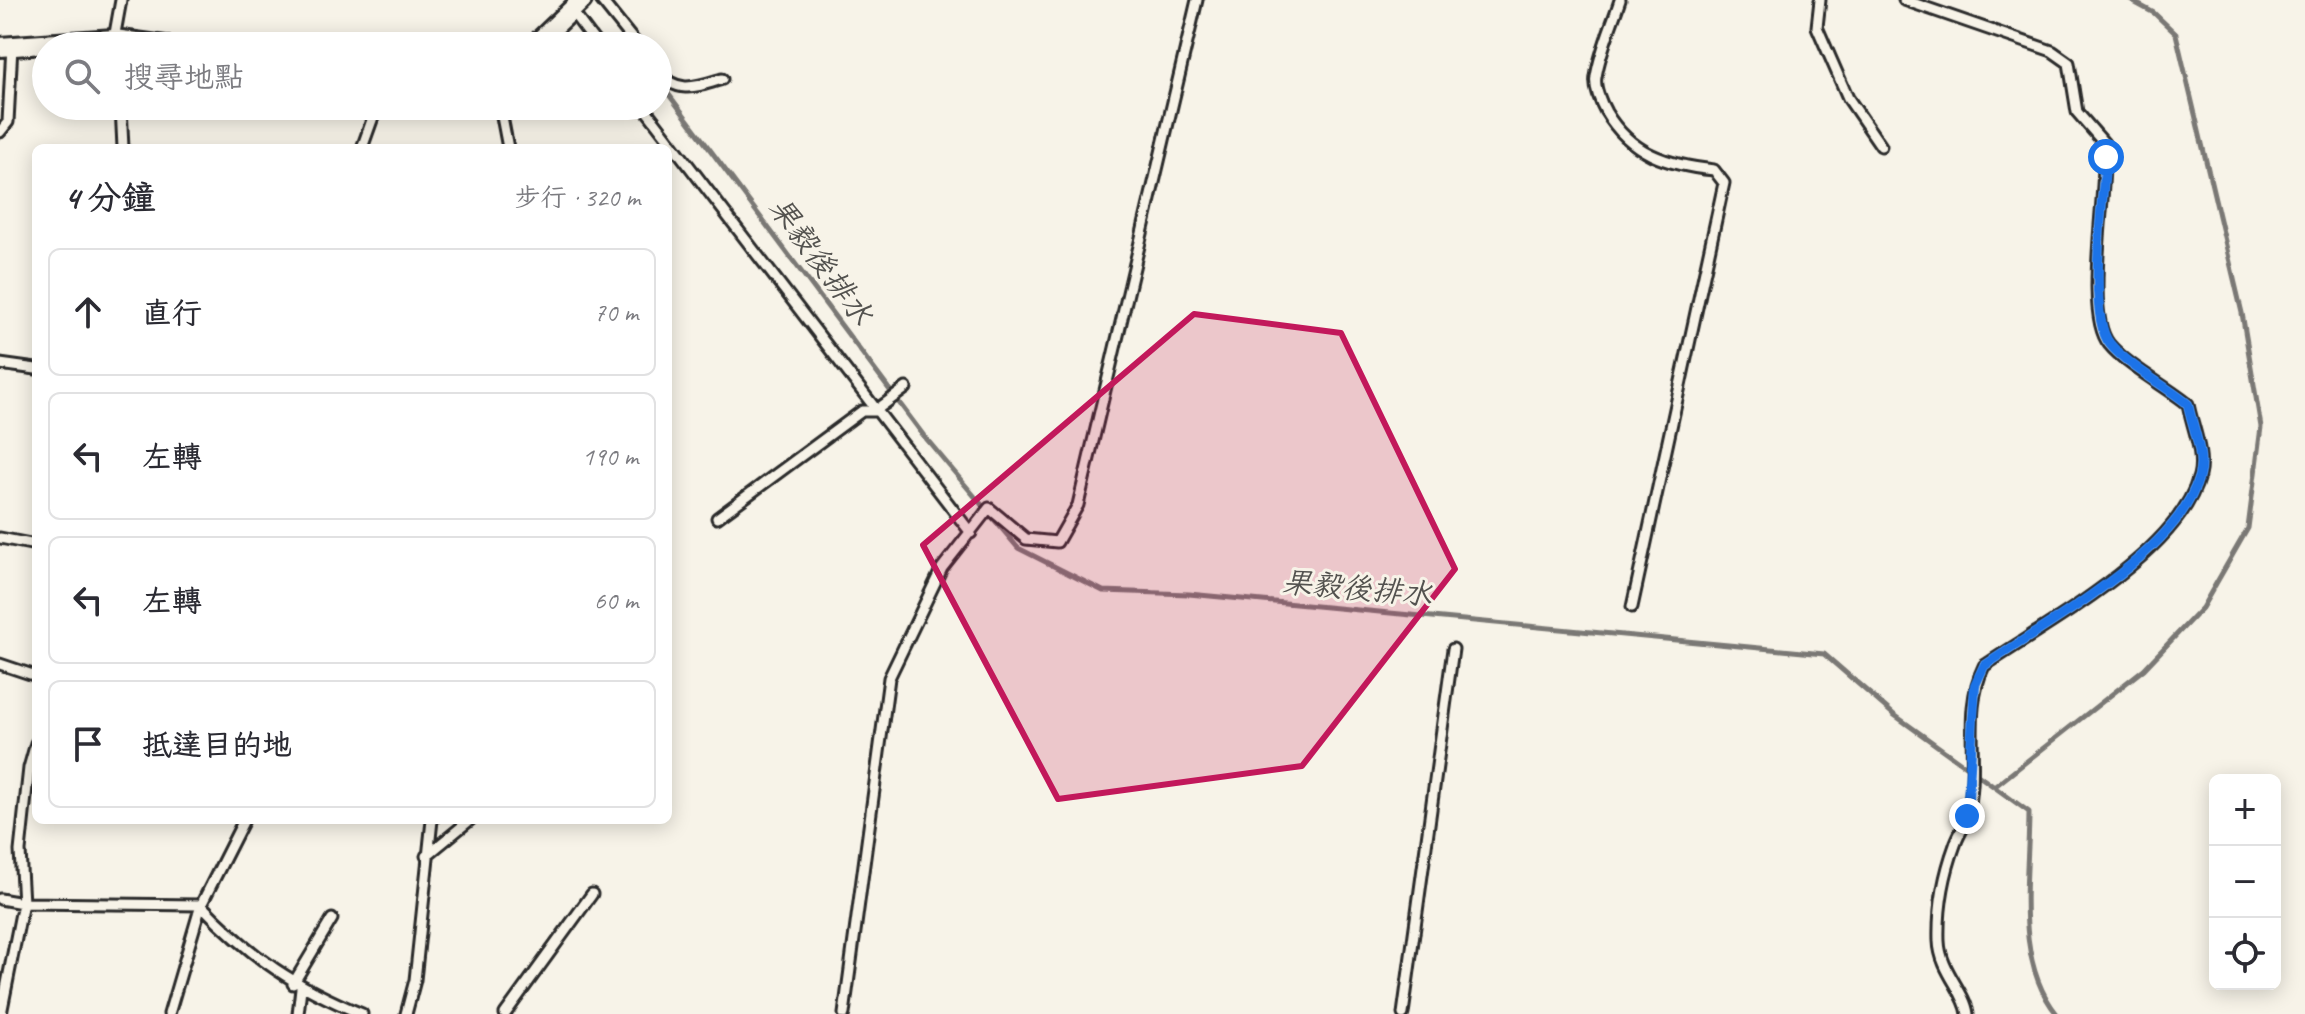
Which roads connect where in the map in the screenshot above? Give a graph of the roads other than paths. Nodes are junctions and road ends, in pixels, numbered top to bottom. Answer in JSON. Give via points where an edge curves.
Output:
{"nodes":[{"id":1,"x":121,"y":0,"type":"edge"},
{"id":2,"x":601,"y":0,"type":"edge"},
{"id":3,"x":1197,"y":0,"type":"edge"},
{"id":4,"x":1620,"y":0,"type":"edge"},
{"id":5,"x":1820,"y":0,"type":"edge"},
{"id":6,"x":1904,"y":0,"type":"edge"},
{"id":7,"x":576,"y":5,"type":"edge"},
{"id":8,"x":116,"y":32,"type":"edge"},
{"id":9,"x":548,"y":32,"type":"edge"},
{"id":10,"x":590,"y":32,"type":"edge"},
{"id":11,"x":627,"y":32,"type":"edge"},
{"id":12,"x":32,"y":46,"type":"edge"},
{"id":13,"x":6,"y":47,"type":"edge"},
{"id":14,"x":722,"y":79,"type":"dead end"},
{"id":15,"x":672,"y":84,"type":"edge"},
{"id":16,"x":122,"y":120,"type":"edge"},
{"id":17,"x":372,"y":120,"type":"edge"},
{"id":18,"x":503,"y":120,"type":"edge"},
{"id":19,"x":654,"y":120,"type":"edge"},
{"id":20,"x":0,"y":132,"type":"edge"},
{"id":21,"x":123,"y":144,"type":"edge"},
{"id":22,"x":363,"y":144,"type":"edge"},
{"id":23,"x":507,"y":144,"type":"edge"},
{"id":24,"x":672,"y":144,"type":"edge"},
{"id":25,"x":672,"y":144,"type":"edge"},
{"id":26,"x":1881,"y":146,"type":"dead end"},
{"id":27,"x":0,"y":364,"type":"edge"},
{"id":28,"x":32,"y":368,"type":"edge"},
{"id":29,"x":906,"y":388,"type":"dead end"},
{"id":30,"x":875,"y":411,"type":"junction"},
{"id":31,"x":717,"y":518,"type":"dead end"},
{"id":32,"x":971,"y":533,"type":"junction"},
{"id":33,"x":0,"y":538,"type":"edge"},
{"id":34,"x":32,"y":544,"type":"edge"},
{"id":35,"x":1632,"y":607,"type":"dead end"},
{"id":36,"x":1453,"y":649,"type":"dead end"},
{"id":37,"x":0,"y":664,"type":"edge"},
{"id":38,"x":32,"y":675,"type":"edge"},
{"id":39,"x":32,"y":757,"type":"edge"},
{"id":40,"x":242,"y":824,"type":"edge"},
{"id":41,"x":431,"y":824,"type":"edge"},
{"id":42,"x":465,"y":824,"type":"edge"},
{"id":43,"x":426,"y":856,"type":"junction"},
{"id":44,"x":592,"y":894,"type":"dead end"},
{"id":45,"x":0,"y":899,"type":"edge"},
{"id":46,"x":23,"y":903,"type":"junction"},
{"id":47,"x":201,"y":905,"type":"junction"},
{"id":48,"x":332,"y":919,"type":"dead end"},
{"id":49,"x":297,"y":986,"type":"junction"},
{"id":50,"x":1,"y":1014,"type":"edge"},
{"id":51,"x":169,"y":1014,"type":"edge"},
{"id":52,"x":298,"y":1014,"type":"edge"},
{"id":53,"x":362,"y":1014,"type":"edge"},
{"id":54,"x":406,"y":1014,"type":"edge"},
{"id":55,"x":505,"y":1014,"type":"edge"},
{"id":56,"x":844,"y":1014,"type":"edge"},
{"id":57,"x":1403,"y":1014,"type":"edge"},
{"id":58,"x":1968,"y":1014,"type":"edge"}],
"edges":[{"from":1,"to":8,"type":"lane"},
{"from":2,"to":11,"type":"lane"},
{"from":3,"to":32,"type":"lane","via":[[1078,505],[1057,542],[1026,539],[989,508]]},
{"from":4,"to":35,"type":"lane","via":[[1595,80],[1603,107],[1620,135],[1652,158],[1714,170],[1724,183]]},
{"from":5,"to":26,"type":"lane","via":[[1817,27],[1848,98]]},
{"from":6,"to":58,"type":"lane","via":[[2052,51],[2069,63],[2077,112],[2104,143],[2100,331],[2112,347],[2188,404],[2199,456],[2200,474],[2172,527],[2102,588],[1984,666],[1975,685],[1967,816],[1942,889],[1939,944]]},
{"from":7,"to":9,"type":"street"},
{"from":7,"to":10,"type":"lane"},
{"from":12,"to":13,"type":"street"},
{"from":13,"to":20,"type":"lane","via":[[8,122]]},
{"from":14,"to":15,"type":"lane","via":[[687,90]]},
{"from":16,"to":21,"type":"lane"},
{"from":17,"to":22,"type":"lane"},
{"from":18,"to":23,"type":"lane"},
{"from":19,"to":25,"type":"lane"},
{"from":24,"to":30,"type":"lane"},
{"from":27,"to":28,"type":"lane"},
{"from":29,"to":30,"type":"lane"},
{"from":30,"to":31,"type":"lane","via":[[862,411]]},
{"from":30,"to":32,"type":"lane"},
{"from":32,"to":56,"type":"lane","via":[[942,568],[889,678]]},
{"from":33,"to":34,"type":"lane"},
{"from":36,"to":57,"type":"lane"},
{"from":37,"to":38,"type":"lane"},
{"from":39,"to":46,"type":"lane","via":[[20,851]]},
{"from":40,"to":47,"type":"lane"},
{"from":41,"to":43,"type":"lane"},
{"from":42,"to":43,"type":"lane"},
{"from":43,"to":54,"type":"lane","via":[[415,980]]},
{"from":44,"to":55,"type":"lane"},
{"from":45,"to":46,"type":"lane"},
{"from":46,"to":47,"type":"lane"},
{"from":46,"to":50,"type":"lane"},
{"from":47,"to":49,"type":"lane","via":[[263,964]]},
{"from":47,"to":51,"type":"lane"},
{"from":48,"to":49,"type":"lane"},
{"from":49,"to":52,"type":"lane"},
{"from":49,"to":53,"type":"lane"}]}
